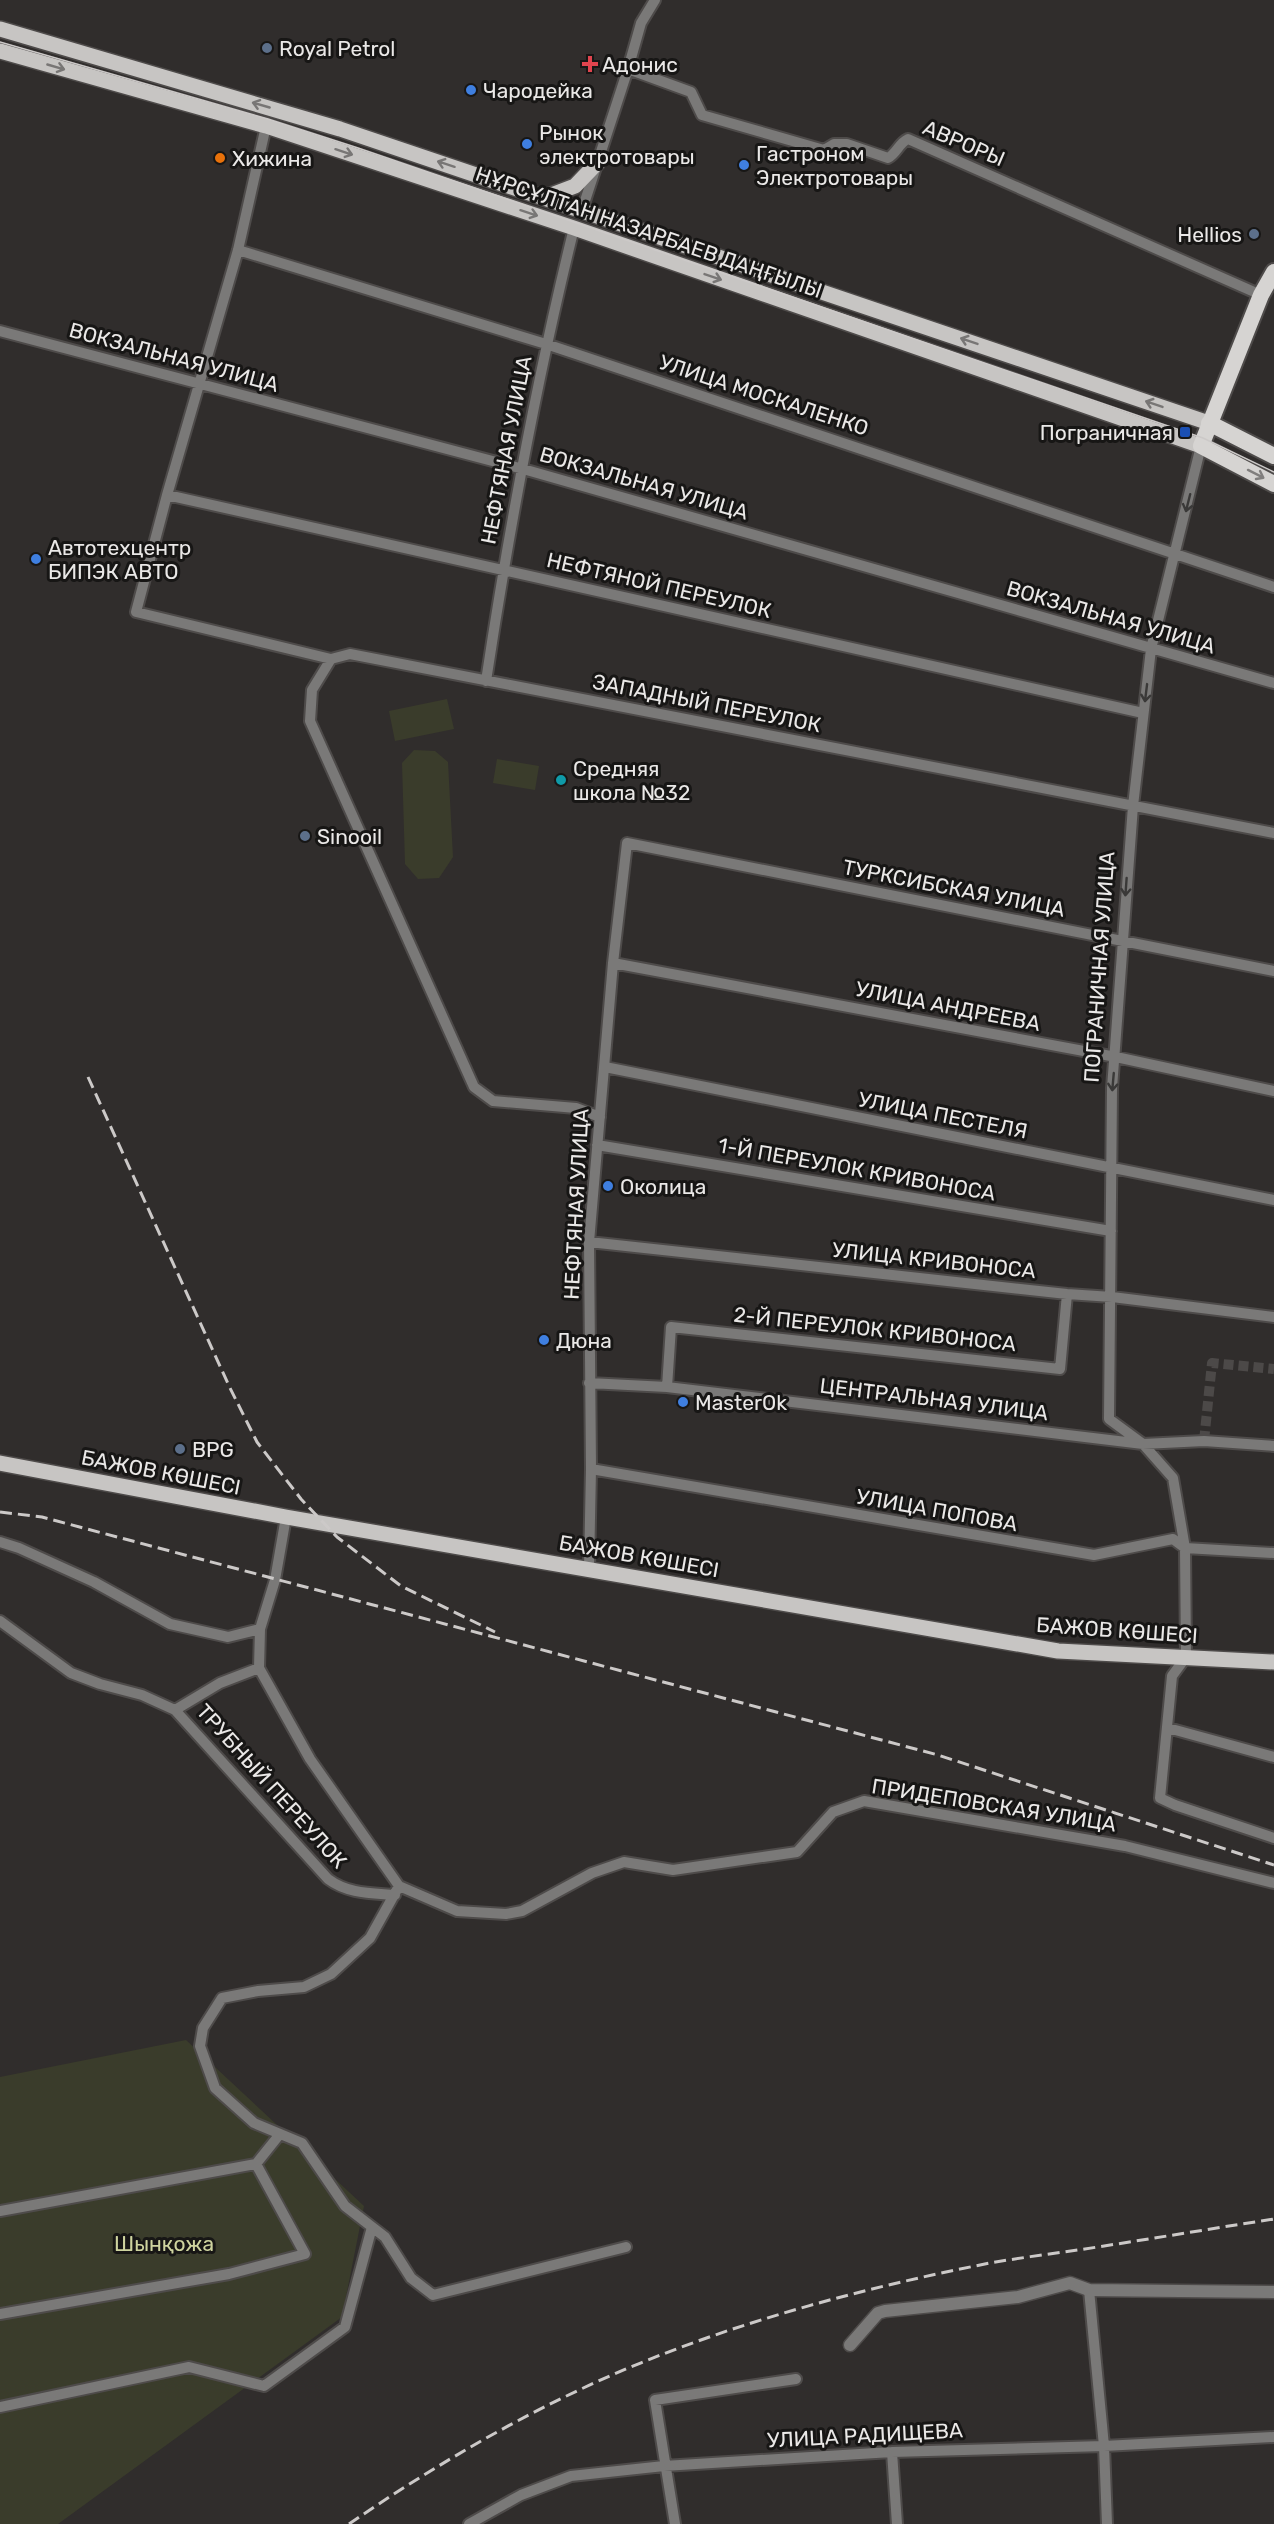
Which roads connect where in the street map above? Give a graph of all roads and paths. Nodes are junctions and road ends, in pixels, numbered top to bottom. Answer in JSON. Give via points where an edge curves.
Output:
{"nodes":[{"id":1,"x":655,"y":0,"type":"edge"},
{"id":2,"x":1,"y":32,"type":"edge"},
{"id":3,"x":0,"y":51,"type":"edge"},
{"id":4,"x":628,"y":69,"type":"junction"},
{"id":5,"x":266,"y":126,"type":"junction"},
{"id":6,"x":598,"y":162,"type":"junction"},
{"id":7,"x":546,"y":197,"type":"junction"},
{"id":8,"x":582,"y":210,"type":"junction"},
{"id":9,"x":574,"y":228,"type":"junction"},
{"id":10,"x":238,"y":250,"type":"junction"},
{"id":11,"x":1269,"y":283,"type":"edge"},
{"id":12,"x":0,"y":331,"type":"edge"},
{"id":13,"x":546,"y":344,"type":"junction"},
{"id":14,"x":201,"y":384,"type":"junction"},
{"id":15,"x":1209,"y":423,"type":"junction"},
{"id":16,"x":1201,"y":446,"type":"junction"},
{"id":17,"x":1274,"y":456,"type":"edge"},
{"id":18,"x":523,"y":470,"type":"junction"},
{"id":19,"x":1274,"y":484,"type":"edge"},
{"id":20,"x":167,"y":495,"type":"junction"},
{"id":21,"x":1175,"y":552,"type":"junction"},
{"id":22,"x":502,"y":570,"type":"junction"},
{"id":23,"x":1274,"y":587,"type":"edge"},
{"id":24,"x":1151,"y":649,"type":"junction"},
{"id":25,"x":331,"y":659,"type":"junction"},
{"id":26,"x":486,"y":681,"type":"junction"},
{"id":27,"x":1274,"y":683,"type":"edge"},
{"id":28,"x":1143,"y":713,"type":"junction"},
{"id":29,"x":1133,"y":806,"type":"junction"},
{"id":30,"x":1274,"y":833,"type":"edge"},
{"id":31,"x":627,"y":843,"type":"joint"},
{"id":32,"x":1122,"y":940,"type":"junction"},
{"id":33,"x":613,"y":963,"type":"junction"},
{"id":34,"x":1274,"y":971,"type":"edge"},
{"id":35,"x":1116,"y":1057,"type":"junction"},
{"id":36,"x":605,"y":1067,"type":"junction"},
{"id":37,"x":1274,"y":1090,"type":"edge"},
{"id":38,"x":600,"y":1118,"type":"junction"},
{"id":39,"x":597,"y":1145,"type":"junction"},
{"id":40,"x":1113,"y":1168,"type":"junction"},
{"id":41,"x":1274,"y":1200,"type":"edge"},
{"id":42,"x":1111,"y":1231,"type":"junction"},
{"id":43,"x":589,"y":1242,"type":"junction"},
{"id":44,"x":1067,"y":1294,"type":"junction"},
{"id":45,"x":1112,"y":1297,"type":"junction"},
{"id":46,"x":1274,"y":1317,"type":"edge"},
{"id":47,"x":590,"y":1383,"type":"junction"},
{"id":48,"x":667,"y":1387,"type":"junction"},
{"id":49,"x":1143,"y":1444,"type":"junction"},
{"id":50,"x":1274,"y":1446,"type":"edge"},
{"id":51,"x":0,"y":1463,"type":"edge"},
{"id":52,"x":591,"y":1469,"type":"junction"},
{"id":53,"x":285,"y":1517,"type":"junction"},
{"id":54,"x":0,"y":1542,"type":"edge"},
{"id":55,"x":1185,"y":1548,"type":"junction"},
{"id":56,"x":1274,"y":1553,"type":"edge"},
{"id":57,"x":589,"y":1568,"type":"junction"},
{"id":58,"x":0,"y":1621,"type":"edge"},
{"id":59,"x":260,"y":1629,"type":"junction"},
{"id":60,"x":1186,"y":1657,"type":"junction"},
{"id":61,"x":1274,"y":1662,"type":"edge"},
{"id":62,"x":258,"y":1668,"type":"junction"},
{"id":63,"x":175,"y":1710,"type":"junction"},
{"id":64,"x":1168,"y":1728,"type":"junction"},
{"id":65,"x":1274,"y":1757,"type":"edge"},
{"id":66,"x":1274,"y":1838,"type":"edge"},
{"id":67,"x":1274,"y":1883,"type":"edge"},
{"id":68,"x":397,"y":1891,"type":"junction"},
{"id":69,"x":280,"y":2134,"type":"junction"},
{"id":70,"x":256,"y":2164,"type":"junction"},
{"id":71,"x":0,"y":2211,"type":"edge"},
{"id":72,"x":372,"y":2227,"type":"junction"},
{"id":73,"x":626,"y":2247,"type":"dead end"},
{"id":74,"x":1089,"y":2290,"type":"junction"},
{"id":75,"x":1274,"y":2292,"type":"edge"},
{"id":76,"x":0,"y":2314,"type":"edge"},
{"id":77,"x":850,"y":2345,"type":"dead end"},
{"id":78,"x":796,"y":2379,"type":"dead end"},
{"id":79,"x":0,"y":2407,"type":"edge"},
{"id":80,"x":1274,"y":2437,"type":"edge"},
{"id":81,"x":1104,"y":2446,"type":"junction"},
{"id":82,"x":892,"y":2452,"type":"junction"},
{"id":83,"x":664,"y":2466,"type":"junction"},
{"id":84,"x":469,"y":2524,"type":"edge"},
{"id":85,"x":675,"y":2524,"type":"edge"},
{"id":86,"x":897,"y":2524,"type":"edge"},
{"id":87,"x":1107,"y":2524,"type":"edge"}],
"edges":[{"from":1,"to":4,"type":"street","via":[[641,22]]},
{"from":7,"to":2,"type":"main road","name":"НҰРСҰЛТАН НАЗАРБАЕВ ДАҢҒЫЛЫ","one_way":true,"via":[[329,126]]},
{"from":3,"to":5,"type":"main road","name":"НҰРСҰЛТАН НАЗАРБАЕВ ДАҢҒЫЛЫ","one_way":true},
{"from":4,"to":6,"type":"street"},
{"from":4,"to":11,"type":"street","name":"АВРОРЫ","via":[[691,92],[702,115],[824,150],[834,144],[847,144],[888,158],[908,139]]},
{"from":5,"to":9,"type":"main road","name":"НҰРСҰЛТАН НАЗАРБАЕВ ДАҢҒЫЛЫ","one_way":true},
{"from":5,"to":10,"type":"street"},
{"from":6,"to":7,"type":"main road","via":[[575,186]]},
{"from":6,"to":8,"type":"street"},
{"from":7,"to":8,"type":"main road","name":"НҰРСҰЛТАН НАЗАРБАЕВ ДАҢҒЫЛЫ"},
{"from":8,"to":9,"type":"main road"},
{"from":15,"to":8,"type":"main road","name":"НҰРСҰЛТАН НАЗАРБАЕВ ДАҢҒЫЛЫ","one_way":true},
{"from":9,"to":13,"type":"street","name":"НЕФТЯНАЯ УЛИЦА"},
{"from":9,"to":16,"type":"main road","name":"НҰРСҰЛТАН НАЗАРБАЕВ ДАҢҒЫЛЫ","one_way":true},
{"from":10,"to":13,"type":"street","name":"УЛИЦА МОСКАЛЕНКО"},
{"from":10,"to":14,"type":"street"},
{"from":11,"to":15,"type":"highway","name":"ПОГРАНИЧНАЯ УЛИЦА"},
{"from":12,"to":14,"type":"street","name":"ВОКЗАЛЬНАЯ УЛИЦА"},
{"from":13,"to":18,"type":"street","name":"НЕФТЯНАЯ УЛИЦА"},
{"from":13,"to":21,"type":"street","name":"УЛИЦА МОСКАЛЕНКО"},
{"from":14,"to":18,"type":"street","name":"ВОКЗАЛЬНАЯ УЛИЦА"},
{"from":14,"to":20,"type":"street"},
{"from":15,"to":16,"type":"highway","name":"ПОГРАНИЧНАЯ УЛИЦА"},
{"from":15,"to":17,"type":"highway","name":"НҰРСҰЛТАН НАЗАРБАЕВ ДАҢҒЫЛЫ"},
{"from":16,"to":19,"type":"highway","name":"НҰРСҰЛТАН НАЗАРБАЕВ ДАҢҒЫЛЫ","one_way":true},
{"from":16,"to":21,"type":"street","name":"ПОГРАНИЧНАЯ УЛИЦА","one_way":true},
{"from":18,"to":22,"type":"street","name":"НЕФТЯНАЯ УЛИЦА"},
{"from":18,"to":24,"type":"street","name":"ВОКЗАЛЬНАЯ УЛИЦА"},
{"from":20,"to":22,"type":"street","name":"НЕФТЯНОЙ ПЕРЕУЛОК"},
{"from":20,"to":25,"type":"street","name":"ЗАПАДНЫЙ ПЕРЕУЛОК","via":[[136,612]]},
{"from":21,"to":23,"type":"street","name":"УЛИЦА МОСКАЛЕНКО"},
{"from":21,"to":24,"type":"street","name":"ПОГРАНИЧНАЯ УЛИЦА"},
{"from":22,"to":26,"type":"street","name":"НЕФТЯНАЯ УЛИЦА"},
{"from":22,"to":28,"type":"street","name":"НЕФТЯНОЙ ПЕРЕУЛОК"},
{"from":24,"to":27,"type":"street","name":"ВОКЗАЛЬНАЯ УЛИЦА"},
{"from":24,"to":28,"type":"street","name":"ПОГРАНИЧНАЯ УЛИЦА","one_way":true},
{"from":25,"to":26,"type":"street","name":"ЗАПАДНЫЙ ПЕРЕУЛОК","via":[[350,654]]},
{"from":25,"to":38,"type":"street","via":[[312,690],[310,722],[474,1087],[493,1101],[576,1108]]},
{"from":26,"to":29,"type":"street","name":"ЗАПАДНЫЙ ПЕРЕУЛОК"},
{"from":28,"to":29,"type":"street","name":"ПОГРАНИЧНАЯ УЛИЦА"},
{"from":29,"to":30,"type":"street","name":"ЗАПАДНЫЙ ПЕРЕУЛОК"},
{"from":29,"to":32,"type":"street","name":"ПОГРАНИЧНАЯ УЛИЦА","one_way":true},
{"from":31,"to":32,"type":"street","name":"ТУРКСИБСКАЯ УЛИЦА"},
{"from":31,"to":33,"type":"street","name":"НЕФТЯНАЯ УЛИЦА"},
{"from":32,"to":34,"type":"street","name":"ТУРКСИБСКАЯ УЛИЦА"},
{"from":32,"to":35,"type":"street","name":"ПОГРАНИЧНАЯ УЛИЦА"},
{"from":33,"to":35,"type":"street","name":"УЛИЦА АНДРЕЕВА"},
{"from":33,"to":36,"type":"street","name":"НЕФТЯНАЯ УЛИЦА"},
{"from":35,"to":37,"type":"street","name":"УЛИЦА АНДРЕЕВА"},
{"from":35,"to":40,"type":"street","name":"ПОГРАНИЧНАЯ УЛИЦА","one_way":true,"via":[[1112,1088]]},
{"from":36,"to":38,"type":"street","name":"НЕФТЯНАЯ УЛИЦА"},
{"from":36,"to":40,"type":"street","name":"УЛИЦА ПЕСТЕЛЯ"},
{"from":38,"to":39,"type":"street","name":"НЕФТЯНАЯ УЛИЦА"},
{"from":39,"to":42,"type":"street","name":"1-Й ПЕРЕУЛОК КРИВОНОСА"},
{"from":39,"to":43,"type":"street","name":"НЕФТЯНАЯ УЛИЦА"},
{"from":40,"to":41,"type":"street","name":"УЛИЦА ПЕСТЕЛЯ"},
{"from":40,"to":42,"type":"street","name":"ПОГРАНИЧНАЯ УЛИЦА"},
{"from":42,"to":45,"type":"street","name":"ПОГРАНИЧНАЯ УЛИЦА"},
{"from":43,"to":44,"type":"street","name":"УЛИЦА КРИВОНОСА"},
{"from":43,"to":47,"type":"street","name":"НЕФТЯНАЯ УЛИЦА"},
{"from":44,"to":45,"type":"street","name":"УЛИЦА КРИВОНОСА"},
{"from":44,"to":48,"type":"street","name":"2-Й ПЕРЕУЛОК КРИВОНОСА","via":[[1060,1369],[671,1327]]},
{"from":45,"to":46,"type":"street","name":"УЛИЦА КРИВОНОСА"},
{"from":45,"to":49,"type":"street","name":"ПОГРАНИЧНАЯ УЛИЦА","via":[[1109,1419]]},
{"from":47,"to":48,"type":"street","name":"ЦЕНТРАЛЬНАЯ УЛИЦА"},
{"from":47,"to":52,"type":"street","name":"НЕФТЯНАЯ УЛИЦА"},
{"from":48,"to":49,"type":"street","name":"ЦЕНТРАЛЬНАЯ УЛИЦА"},
{"from":49,"to":50,"type":"street","name":"ЦЕНТРАЛЬНАЯ УЛИЦА","via":[[1204,1441]]},
{"from":49,"to":55,"type":"street","name":"ПОГРАНИЧНАЯ УЛИЦА","via":[[1173,1478]]},
{"from":51,"to":53,"type":"main road","name":"БАЖОВ КӨШЕСІ"},
{"from":52,"to":55,"type":"street","name":"УЛИЦА ПОПОВА","via":[[1094,1555],[1173,1539]]},
{"from":52,"to":57,"type":"street","name":"НЕФТЯНАЯ УЛИЦА"},
{"from":53,"to":57,"type":"main road","name":"БАЖОВ КӨШЕСІ"},
{"from":53,"to":59,"type":"street","via":[[275,1580]]},
{"from":54,"to":59,"type":"street","via":[[94,1582],[170,1624],[228,1637]]},
{"from":55,"to":56,"type":"street","name":"УЛИЦА ПОПОВА"},
{"from":55,"to":60,"type":"street","name":"ПОГРАНИЧНАЯ УЛИЦА"},
{"from":57,"to":60,"type":"main road","name":"БАЖОВ КӨШЕСІ","via":[[1058,1651]]},
{"from":58,"to":63,"type":"street","name":"ТРУБНЫЙ ПЕРЕУЛОК","via":[[71,1674],[142,1695]]},
{"from":59,"to":62,"type":"street"},
{"from":60,"to":61,"type":"main road","name":"БАЖОВ КӨШЕСІ"},
{"from":60,"to":64,"type":"street","via":[[1172,1676]]},
{"from":62,"to":63,"type":"street","via":[[220,1683]]},
{"from":62,"to":68,"type":"street","via":[[310,1759]]},
{"from":63,"to":68,"type":"street","name":"ТРУБНЫЙ ПЕРЕУЛОК","via":[[328,1879],[352,1892]]},
{"from":64,"to":65,"type":"street"},
{"from":64,"to":66,"type":"street","via":[[1160,1798]]},
{"from":67,"to":68,"type":"street","name":"ПРИДЕПОВСКАЯ УЛИЦА","via":[[1125,1846],[864,1801],[833,1812],[796,1852],[673,1870],[624,1862],[592,1873],[522,1911],[457,1911]]},
{"from":68,"to":69,"type":"street","via":[[370,1938],[331,1974],[304,1987],[258,1990],[222,1998],[203,2028],[200,2046],[215,2088],[254,2123]]},
{"from":69,"to":70,"type":"street"},
{"from":69,"to":72,"type":"street","via":[[302,2143],[345,2206]]},
{"from":70,"to":71,"type":"street"},
{"from":70,"to":76,"type":"street","via":[[305,2254],[248,2270]]},
{"from":72,"to":73,"type":"street","via":[[385,2237],[411,2278],[433,2295]]},
{"from":72,"to":79,"type":"street","via":[[345,2326],[264,2386],[189,2367]]},
{"from":74,"to":75,"type":"street"},
{"from":74,"to":77,"type":"street","via":[[1070,2283],[1018,2297],[885,2311],[878,2313]]},
{"from":74,"to":81,"type":"street"},
{"from":78,"to":83,"type":"street","via":[[655,2400]]},
{"from":80,"to":81,"type":"street","name":"УЛИЦА РАДИЩЕВА"},
{"from":81,"to":82,"type":"street","name":"УЛИЦА РАДИЩЕВА"},
{"from":81,"to":87,"type":"street"},
{"from":82,"to":83,"type":"street","name":"УЛИЦА РАДИЩЕВА"},
{"from":82,"to":86,"type":"street"},
{"from":83,"to":84,"type":"street","name":"УЛИЦА РАДИЩЕВА","via":[[572,2476],[521,2495]]},
{"from":83,"to":85,"type":"street"}]}
